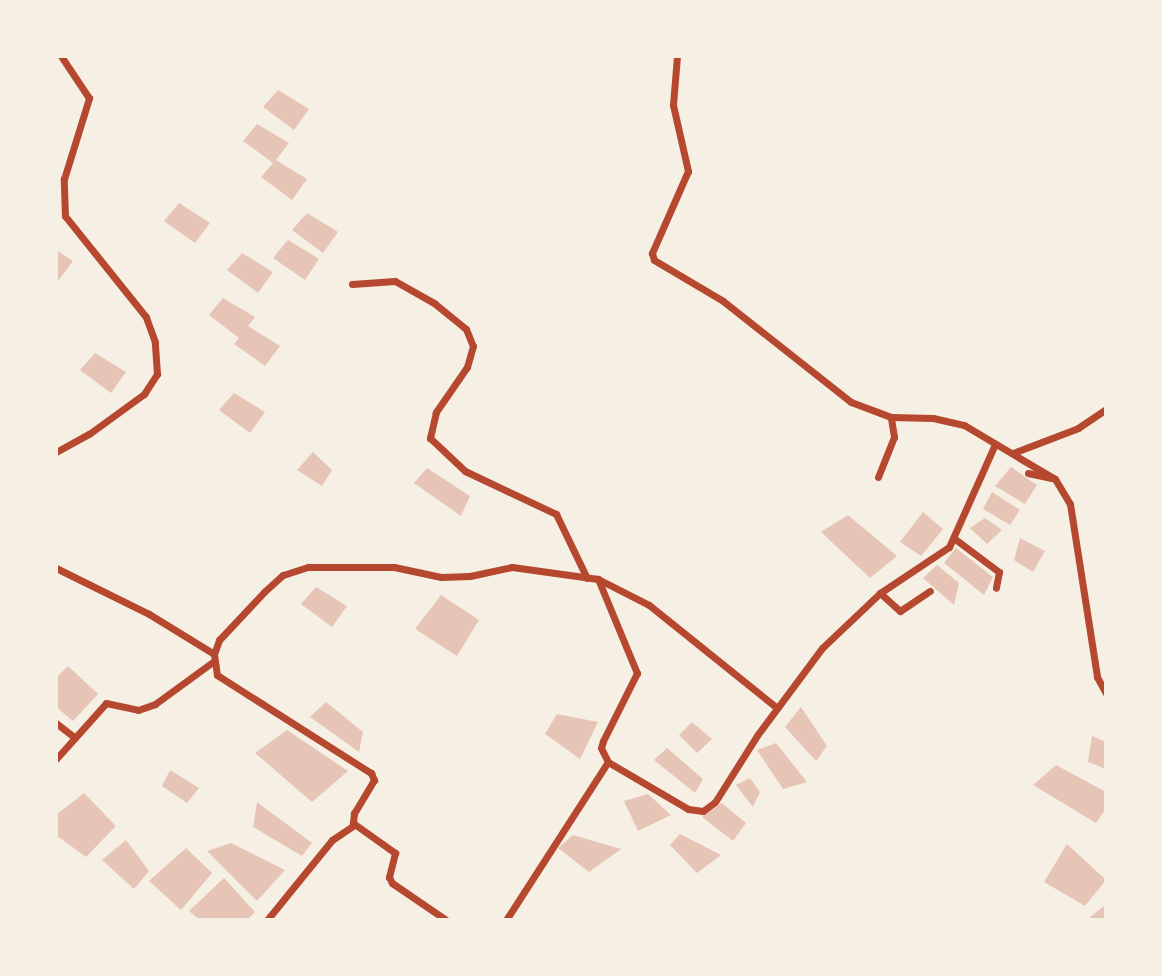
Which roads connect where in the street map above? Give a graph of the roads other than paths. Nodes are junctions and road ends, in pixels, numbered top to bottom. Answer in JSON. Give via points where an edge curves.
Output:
{"nodes":[{"id":1,"x":61,"y":56,"type":"edge"},
{"id":2,"x":677,"y":56,"type":"edge"},
{"id":3,"x":59,"y":198,"type":"edge"},
{"id":4,"x":352,"y":284,"type":"dead end"},
{"id":5,"x":1106,"y":409,"type":"edge"},
{"id":6,"x":891,"y":417,"type":"junction"},
{"id":7,"x":996,"y":444,"type":"junction"},
{"id":8,"x":56,"y":452,"type":"edge"},
{"id":9,"x":1013,"y":453,"type":"junction"},
{"id":10,"x":1028,"y":472,"type":"dead end"},
{"id":11,"x":878,"y":477,"type":"dead end"},
{"id":12,"x":1055,"y":479,"type":"junction"},
{"id":13,"x":955,"y":538,"type":"junction"},
{"id":14,"x":56,"y":568,"type":"edge"},
{"id":15,"x":587,"y":578,"type":"junction"},
{"id":16,"x":598,"y":579,"type":"junction"},
{"id":17,"x":996,"y":588,"type":"dead end"},
{"id":18,"x":930,"y":591,"type":"dead end"},
{"id":19,"x":880,"y":593,"type":"junction"},
{"id":20,"x":214,"y":657,"type":"junction"},
{"id":21,"x":1106,"y":693,"type":"edge"},
{"id":22,"x":777,"y":708,"type":"junction"},
{"id":23,"x":56,"y":723,"type":"edge"},
{"id":24,"x":75,"y":738,"type":"junction"},
{"id":25,"x":56,"y":759,"type":"edge"},
{"id":26,"x":608,"y":762,"type":"junction"},
{"id":27,"x":354,"y":825,"type":"junction"},
{"id":28,"x":267,"y":920,"type":"edge"},
{"id":29,"x":446,"y":920,"type":"edge"},
{"id":30,"x":506,"y":920,"type":"edge"}],
"edges":[{"from":1,"to":3,"type":"street","via":[[89,98]]},
{"from":2,"to":6,"type":"street","via":[[673,104],[688,171],[652,253],[654,260],[723,301],[794,354],[836,393]]},
{"from":3,"to":8,"type":"street","via":[[65,216],[146,317],[155,342],[157,374],[144,394]]},
{"from":4,"to":15,"type":"street","via":[[395,281],[434,303],[466,329],[472,346],[467,367],[436,412],[430,438],[465,471],[556,514]]},
{"from":5,"to":9,"type":"street","via":[[1078,428]]},
{"from":6,"to":7,"type":"street","via":[[946,419]]},
{"from":6,"to":11,"type":"street","via":[[894,437]]},
{"from":7,"to":9,"type":"street"},
{"from":7,"to":13,"type":"street"},
{"from":9,"to":12,"type":"street"},
{"from":10,"to":12,"type":"street"},
{"from":12,"to":21,"type":"street","via":[[1070,504],[1097,677]]},
{"from":13,"to":17,"type":"street","via":[[999,572]]},
{"from":13,"to":19,"type":"street","via":[[938,557]]},
{"from":14,"to":20,"type":"street","via":[[149,614]]},
{"from":15,"to":16,"type":"street"},
{"from":15,"to":20,"type":"street","via":[[512,567],[441,577],[394,567],[308,567],[283,575],[265,591],[219,640]]},
{"from":16,"to":22,"type":"street","via":[[649,605]]},
{"from":16,"to":26,"type":"street","via":[[637,673],[601,748]]},
{"from":18,"to":19,"type":"street","via":[[900,611]]},
{"from":19,"to":22,"type":"street","via":[[822,648]]},
{"from":20,"to":24,"type":"street","via":[[155,704],[138,709],[106,703]]},
{"from":20,"to":27,"type":"street","via":[[217,676],[371,773],[374,780],[354,813]]},
{"from":22,"to":26,"type":"street","via":[[715,802],[703,811],[688,809]]},
{"from":23,"to":24,"type":"street"},
{"from":24,"to":25,"type":"street"},
{"from":26,"to":30,"type":"street"},
{"from":27,"to":28,"type":"street","via":[[332,840]]},
{"from":27,"to":29,"type":"street","via":[[395,853],[389,877],[392,883]]}]}
